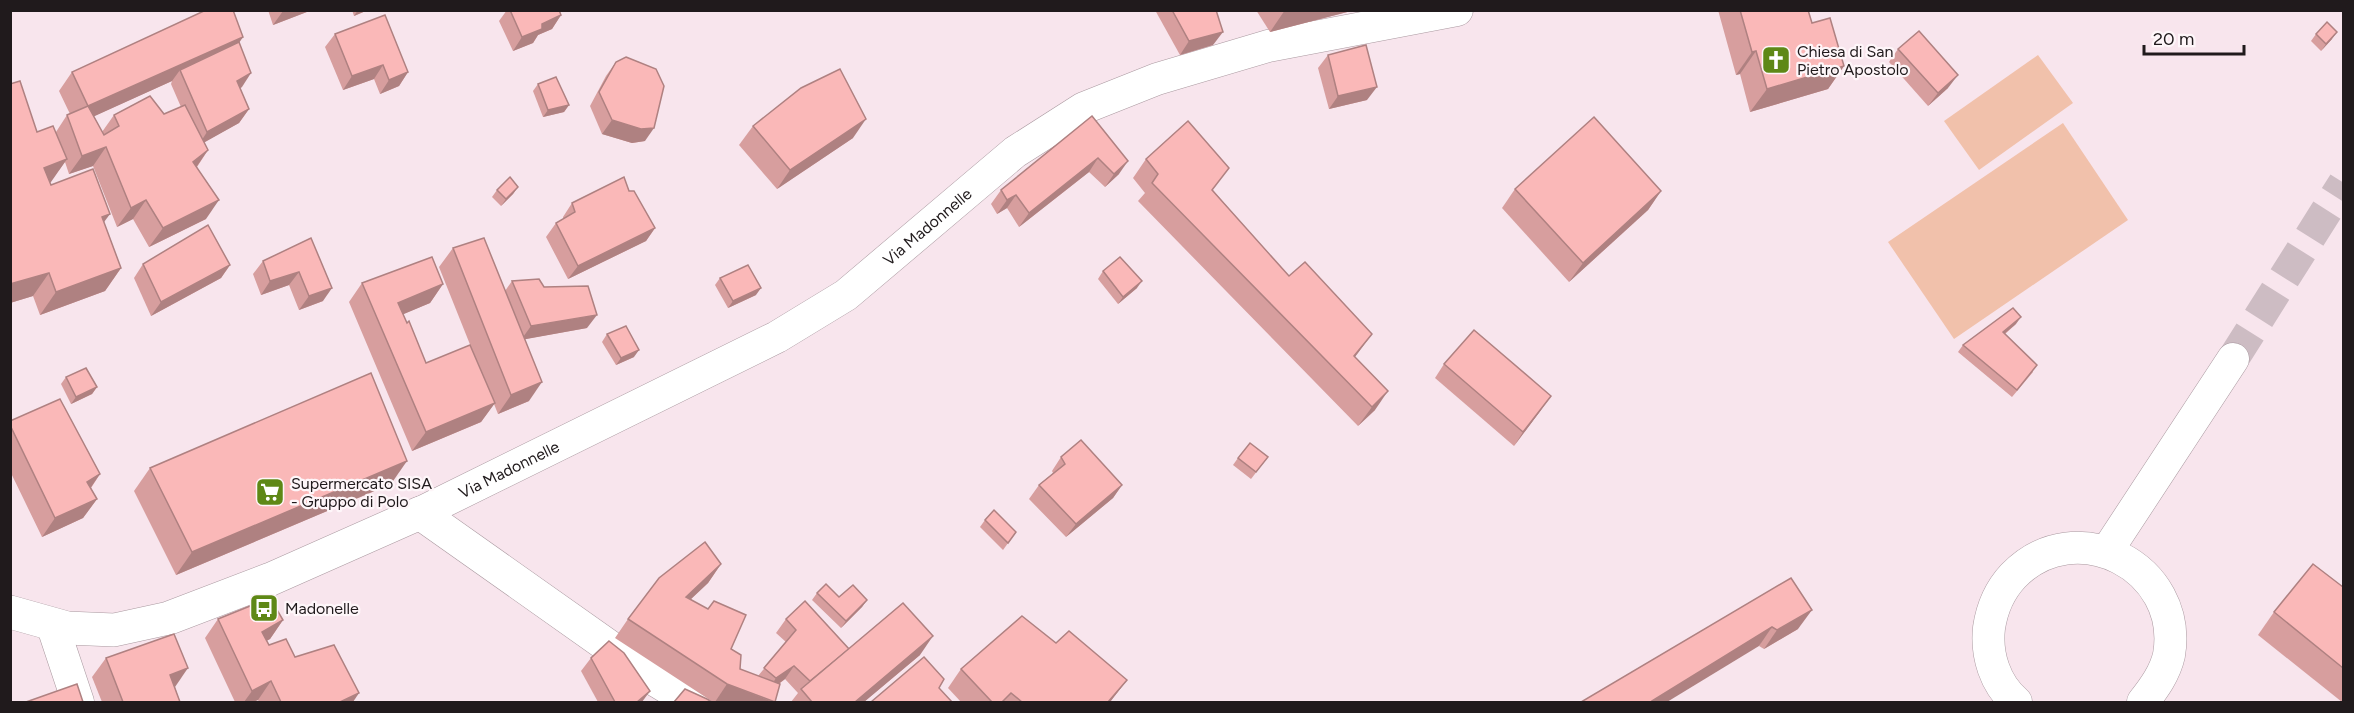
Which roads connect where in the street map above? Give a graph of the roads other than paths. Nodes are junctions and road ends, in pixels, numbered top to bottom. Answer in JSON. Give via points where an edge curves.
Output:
{"nodes":[{"id":1,"x":1457,"y":10,"type":"edge"},
{"id":2,"x":2233,"y":360,"type":"tunnel mouth"},
{"id":3,"x":420,"y":513,"type":"junction"},
{"id":4,"x":2107,"y":551,"type":"junction"},
{"id":5,"x":10,"y":612,"type":"edge"},
{"id":6,"x":52,"y":624,"type":"junction"},
{"id":7,"x":2159,"y":695,"type":"edge"},
{"id":8,"x":78,"y":702,"type":"edge"},
{"id":9,"x":692,"y":702,"type":"edge"},
{"id":10,"x":2016,"y":702,"type":"edge"}],
"edges":[{"from":1,"to":3,"type":"street","name":"Via Madonnelle","via":[[1268,46],[1157,79],[1084,108],[1015,152],[846,295],[777,337]]},
{"from":2,"to":4,"type":"street"},
{"from":3,"to":6,"type":"street","via":[[271,579],[169,618],[114,630]]},
{"from":3,"to":9,"type":"street"},
{"from":4,"to":7,"type":"street","via":[[2150,580],[2163,603],[2170,629],[2169,655]]},
{"from":4,"to":10,"type":"street","via":[[2078,547],[2049,551],[2023,565],[2003,586],[1991,613],[1988,642],[1994,670],[2008,696]]},
{"from":5,"to":6,"type":"street"},
{"from":6,"to":8,"type":"street"}]}
